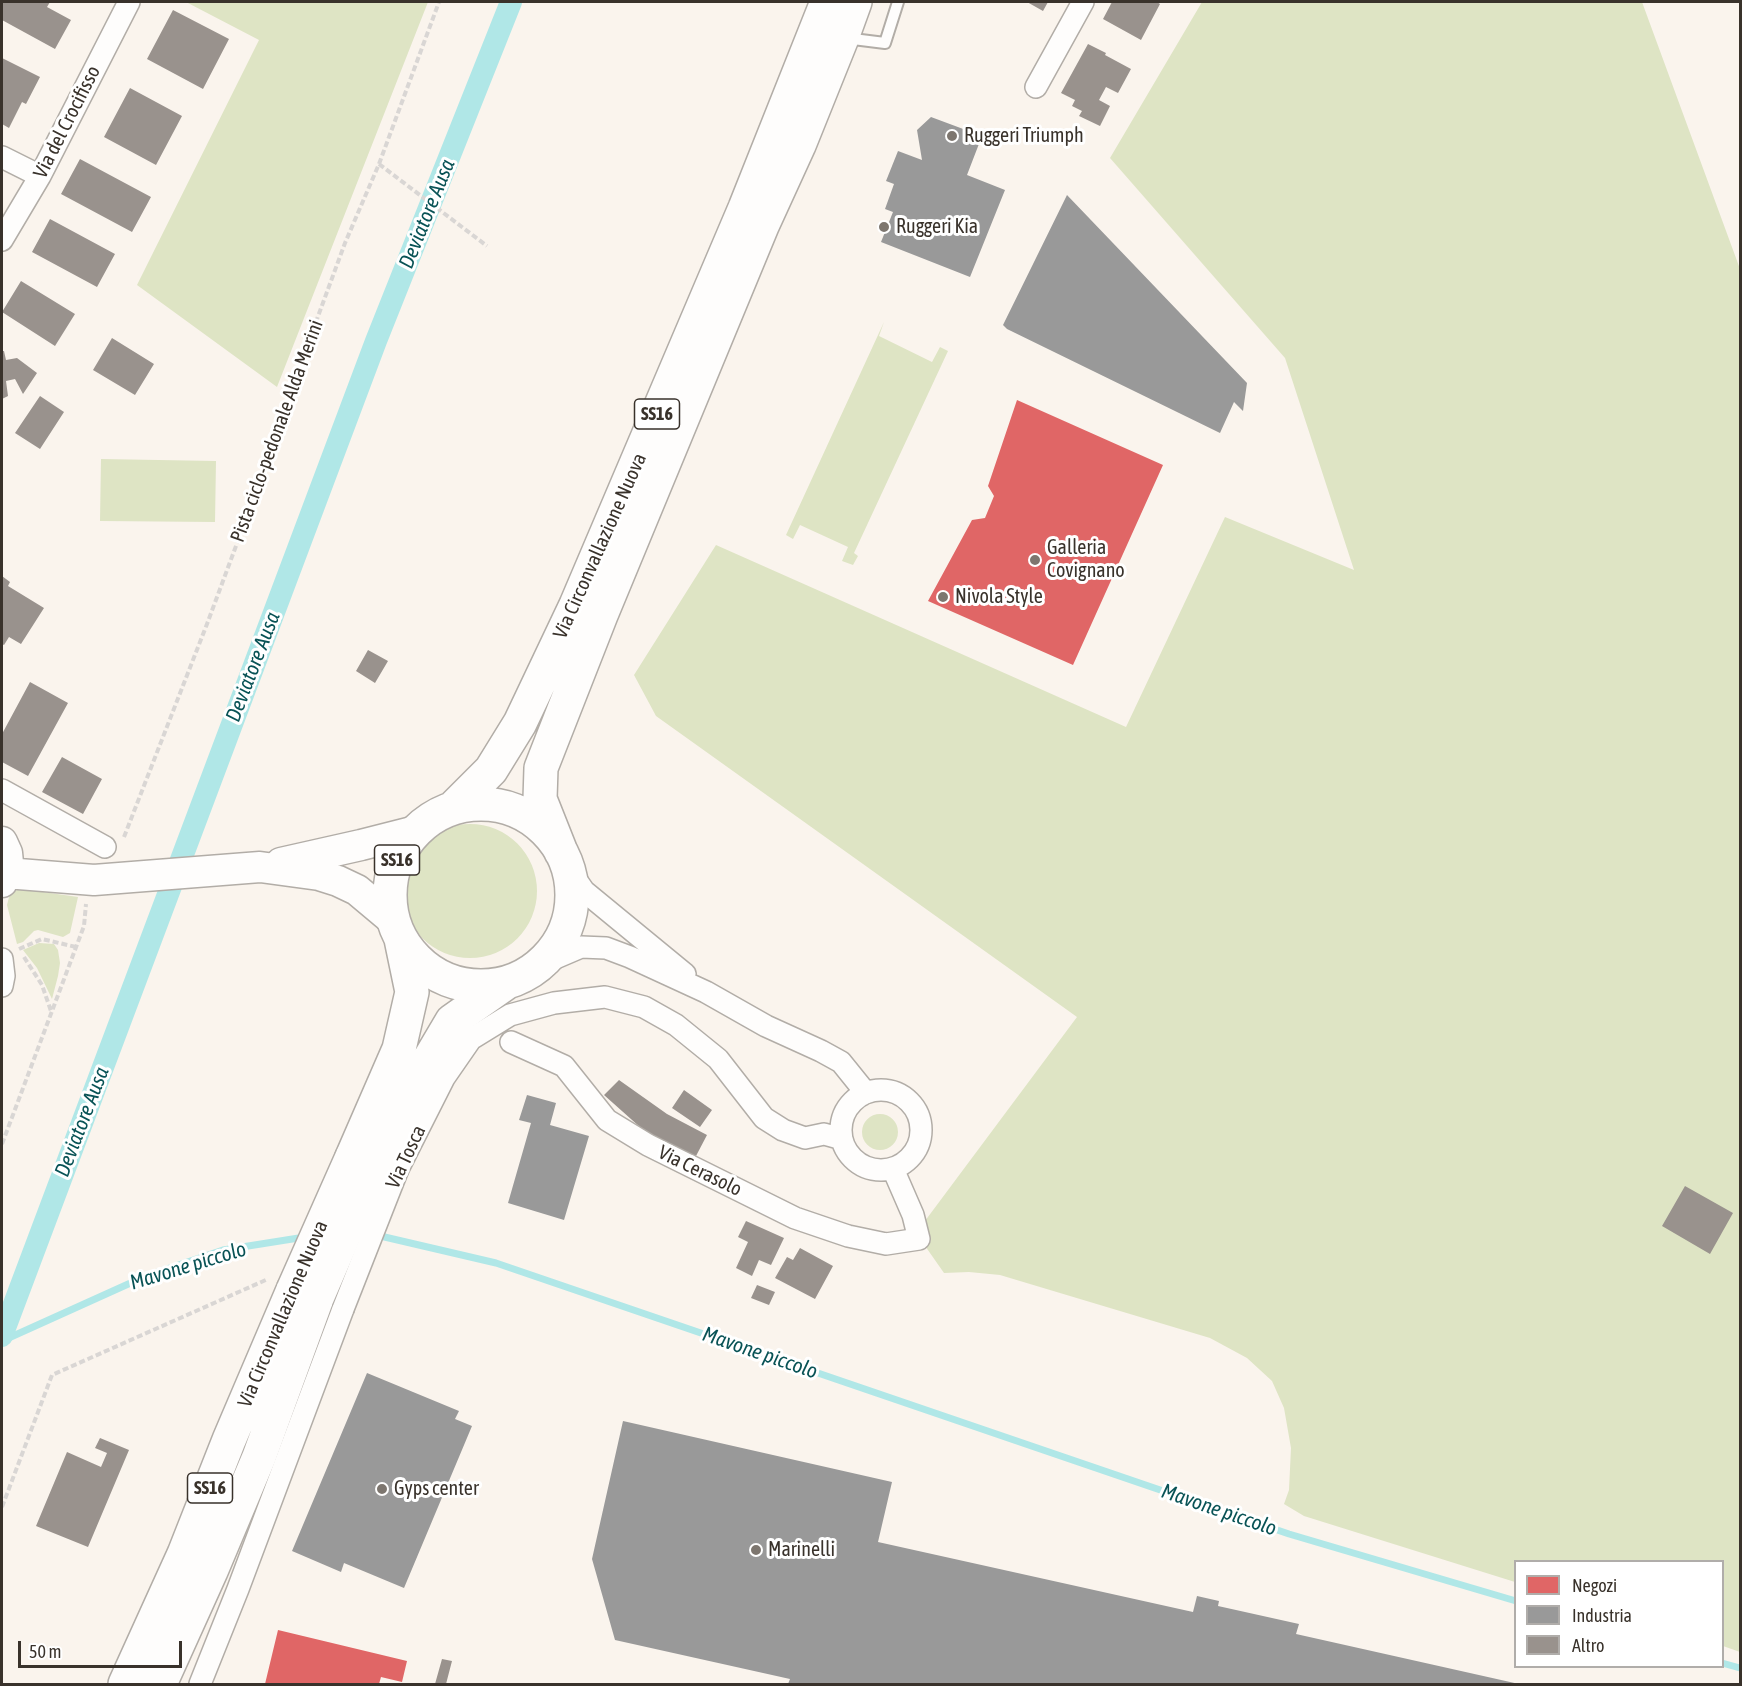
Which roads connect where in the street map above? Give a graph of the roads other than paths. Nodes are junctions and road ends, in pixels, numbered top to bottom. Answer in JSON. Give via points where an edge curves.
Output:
{"nodes":[{"id":1,"x":129,"y":2,"type":"edge"},
{"id":2,"x":827,"y":2,"type":"edge"},
{"id":3,"x":855,"y":2,"type":"edge"},
{"id":4,"x":898,"y":2,"type":"edge"},
{"id":5,"x":1083,"y":2,"type":"edge"},
{"id":6,"x":842,"y":38,"type":"junction"},
{"id":7,"x":1036,"y":87,"type":"dead end"},
{"id":8,"x":2,"y":157,"type":"edge"},
{"id":9,"x":40,"y":176,"type":"junction"},
{"id":10,"x":2,"y":240,"type":"edge"},
{"id":11,"x":2,"y":790,"type":"edge"},
{"id":12,"x":454,"y":807,"type":"junction"},
{"id":13,"x":416,"y":831,"type":"junction"},
{"id":14,"x":2,"y":842,"type":"edge"},
{"id":15,"x":105,"y":847,"type":"road end"},
{"id":16,"x":565,"y":860,"type":"junction"},
{"id":17,"x":260,"y":867,"type":"junction"},
{"id":18,"x":4,"y":878,"type":"edge"},
{"id":19,"x":397,"y":929,"type":"junction"},
{"id":20,"x":2,"y":959,"type":"edge"},
{"id":21,"x":539,"y":965,"type":"junction"},
{"id":22,"x":508,"y":982,"type":"junction"},
{"id":23,"x":2,"y":986,"type":"edge"},
{"id":24,"x":706,"y":992,"type":"junction"},
{"id":25,"x":511,"y":1042,"type":"dead end"},
{"id":26,"x":866,"y":1093,"type":"junction"},
{"id":27,"x":842,"y":1139,"type":"junction"},
{"id":28,"x":375,"y":1163,"type":"junction"},
{"id":29,"x":893,"y":1169,"type":"junction"},
{"id":30,"x":306,"y":1293,"type":"junction"},
{"id":31,"x":125,"y":1684,"type":"edge"},
{"id":32,"x":160,"y":1684,"type":"edge"},
{"id":33,"x":201,"y":1684,"type":"edge"}],
"edges":[{"from":1,"to":9,"type":"street","name":"Via del Crocifisso"},
{"from":2,"to":12,"type":"main road","name":"Via Circonvallazione Nuova","number":"SS16","via":[[745,208],[576,605],[520,723],[491,770]]},
{"from":3,"to":6,"type":"main road","name":"Via Circonvallazione Nuova","number":"SS16"},
{"from":4,"to":6,"type":"lane","via":[[885,43]]},
{"from":5,"to":7,"type":"street"},
{"from":6,"to":16,"type":"main road","name":"Via Circonvallazione Nuova","number":"SS16","via":[[541,768],[540,799]]},
{"from":8,"to":9,"type":"street"},
{"from":9,"to":10,"type":"street","name":"Via del Crocifisso"},
{"from":11,"to":15,"type":"street"},
{"from":12,"to":13,"type":"main road","number":"SS16"},
{"from":12,"to":16,"type":"main road","number":"SS16","via":[[480,804],[507,807],[524,814],[551,837]]},
{"from":13,"to":17,"type":"street"},
{"from":13,"to":19,"type":"main road","number":"SS16","via":[[405,843],[392,873],[390,905]]},
{"from":14,"to":18,"type":"street","via":[[8,863]]},
{"from":16,"to":21,"type":"main road","number":"SS16","via":[[572,886],[568,921],[562,938]]},
{"from":16,"to":24,"type":"street","via":[[584,891]]},
{"from":17,"to":18,"type":"street","via":[[90,892]]},
{"from":17,"to":19,"type":"street","via":[[338,881],[357,890]]},
{"from":19,"to":22,"type":"main road","number":"SS16","via":[[411,953],[438,975],[472,986]]},
{"from":19,"to":28,"type":"main road","name":"Via Circonvallazione Nuova","number":"SS16","via":[[412,992]]},
{"from":20,"to":23,"type":"street"},
{"from":21,"to":22,"type":"main road","number":"SS16"},
{"from":21,"to":24,"type":"street","via":[[581,947],[606,948]]},
{"from":22,"to":28,"type":"main road","name":"Via Circonvallazione Nuova","number":"SS16","via":[[452,1021]]},
{"from":24,"to":26,"type":"street","via":[[841,1062]]},
{"from":25,"to":29,"type":"street","name":"Via Cerasolo","via":[[564,1066],[607,1120],[648,1145],[795,1218],[848,1236],[886,1244],[919,1239]]},
{"from":26,"to":27,"type":"street","via":[[848,1107],[843,1117]]},
{"from":26,"to":29,"type":"street","via":[[891,1091],[903,1096],[919,1116],[920,1142],[905,1163]]},
{"from":27,"to":28,"type":"street","name":"Via Tosca","via":[[824,1134],[805,1138],[783,1130],[765,1118],[718,1059],[676,1025],[644,1007],[605,997],[554,1003],[510,1015],[471,1039]]},
{"from":27,"to":29,"type":"street","via":[[855,1162],[880,1171]]},
{"from":28,"to":30,"type":"main road","name":"Via Circonvallazione Nuova","number":"SS16","bridge":true},
{"from":28,"to":30,"type":"street","name":"Via Tosca","bridge":true},
{"from":30,"to":31,"type":"main road","name":"Via Circonvallazione Nuova","number":"SS16","via":[[229,1440],[184,1554]]},
{"from":30,"to":32,"type":"main road","name":"Via Circonvallazione Nuova","number":"SS16","via":[[254,1467]]},
{"from":30,"to":33,"type":"street","name":"Via Tosca","via":[[238,1589]]}]}
